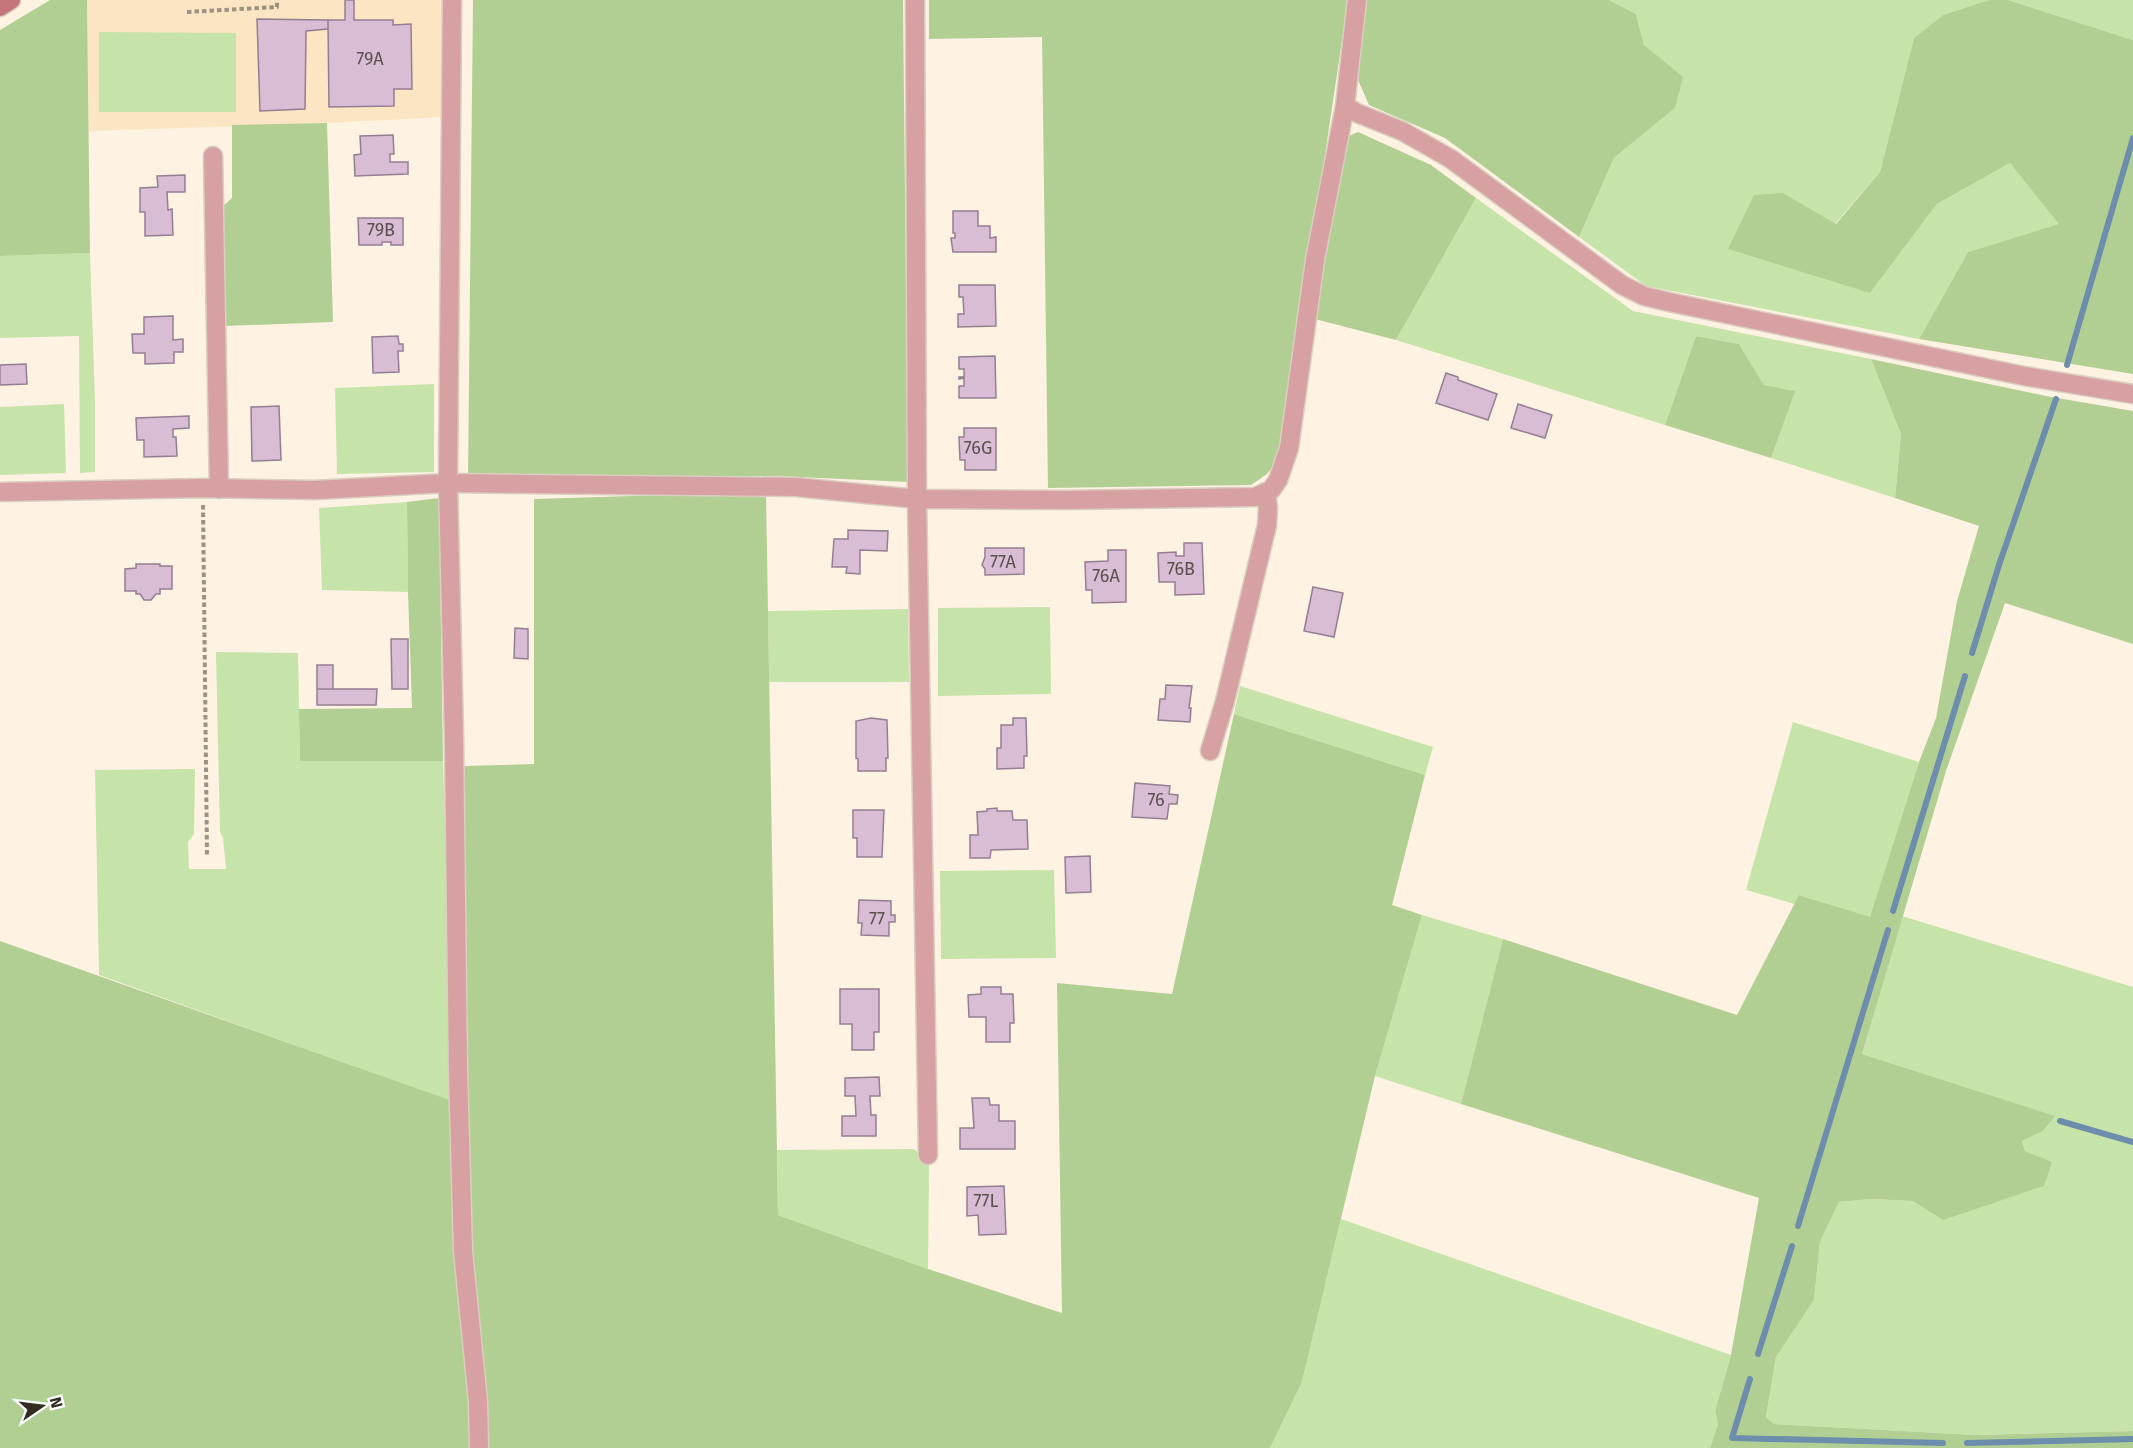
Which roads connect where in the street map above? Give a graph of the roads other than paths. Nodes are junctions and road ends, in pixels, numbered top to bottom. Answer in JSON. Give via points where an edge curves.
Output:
{"nodes":[{"id":1,"x":11,"y":0,"type":"edge"},
{"id":2,"x":452,"y":0,"type":"edge"},
{"id":3,"x":915,"y":0,"type":"edge"},
{"id":4,"x":1357,"y":0,"type":"edge"},
{"id":5,"x":0,"y":8,"type":"edge"},
{"id":6,"x":1345,"y":105,"type":"junction"},
{"id":7,"x":213,"y":156,"type":"dead end"},
{"id":8,"x":2133,"y":394,"type":"edge"},
{"id":9,"x":448,"y":483,"type":"junction"},
{"id":10,"x":211,"y":489,"type":"junction"},
{"id":11,"x":0,"y":492,"type":"edge"},
{"id":12,"x":1266,"y":492,"type":"junction"},
{"id":13,"x":917,"y":500,"type":"junction"},
{"id":14,"x":1210,"y":752,"type":"dead end"},
{"id":15,"x":928,"y":1155,"type":"dead end"},
{"id":16,"x":479,"y":1448,"type":"edge"}],
"edges":[{"from":1,"to":5,"type":"street"},
{"from":2,"to":9,"type":"street"},
{"from":3,"to":13,"type":"street"},
{"from":4,"to":6,"type":"street"},
{"from":6,"to":8,"type":"street","via":[[1451,159],[1622,285],[1644,296],[2025,376]]},
{"from":6,"to":12,"type":"street","via":[[1315,260],[1289,448],[1278,480]]},
{"from":7,"to":10,"type":"street"},
{"from":9,"to":10,"type":"street","via":[[315,490]]},
{"from":9,"to":13,"type":"street","via":[[796,487]]},
{"from":9,"to":16,"type":"street","via":[[462,1228]]},
{"from":10,"to":11,"type":"street"},
{"from":12,"to":13,"type":"street","via":[[1255,497],[1220,499]]},
{"from":12,"to":14,"type":"street","via":[[1267,525]]},
{"from":13,"to":15,"type":"street"}]}
